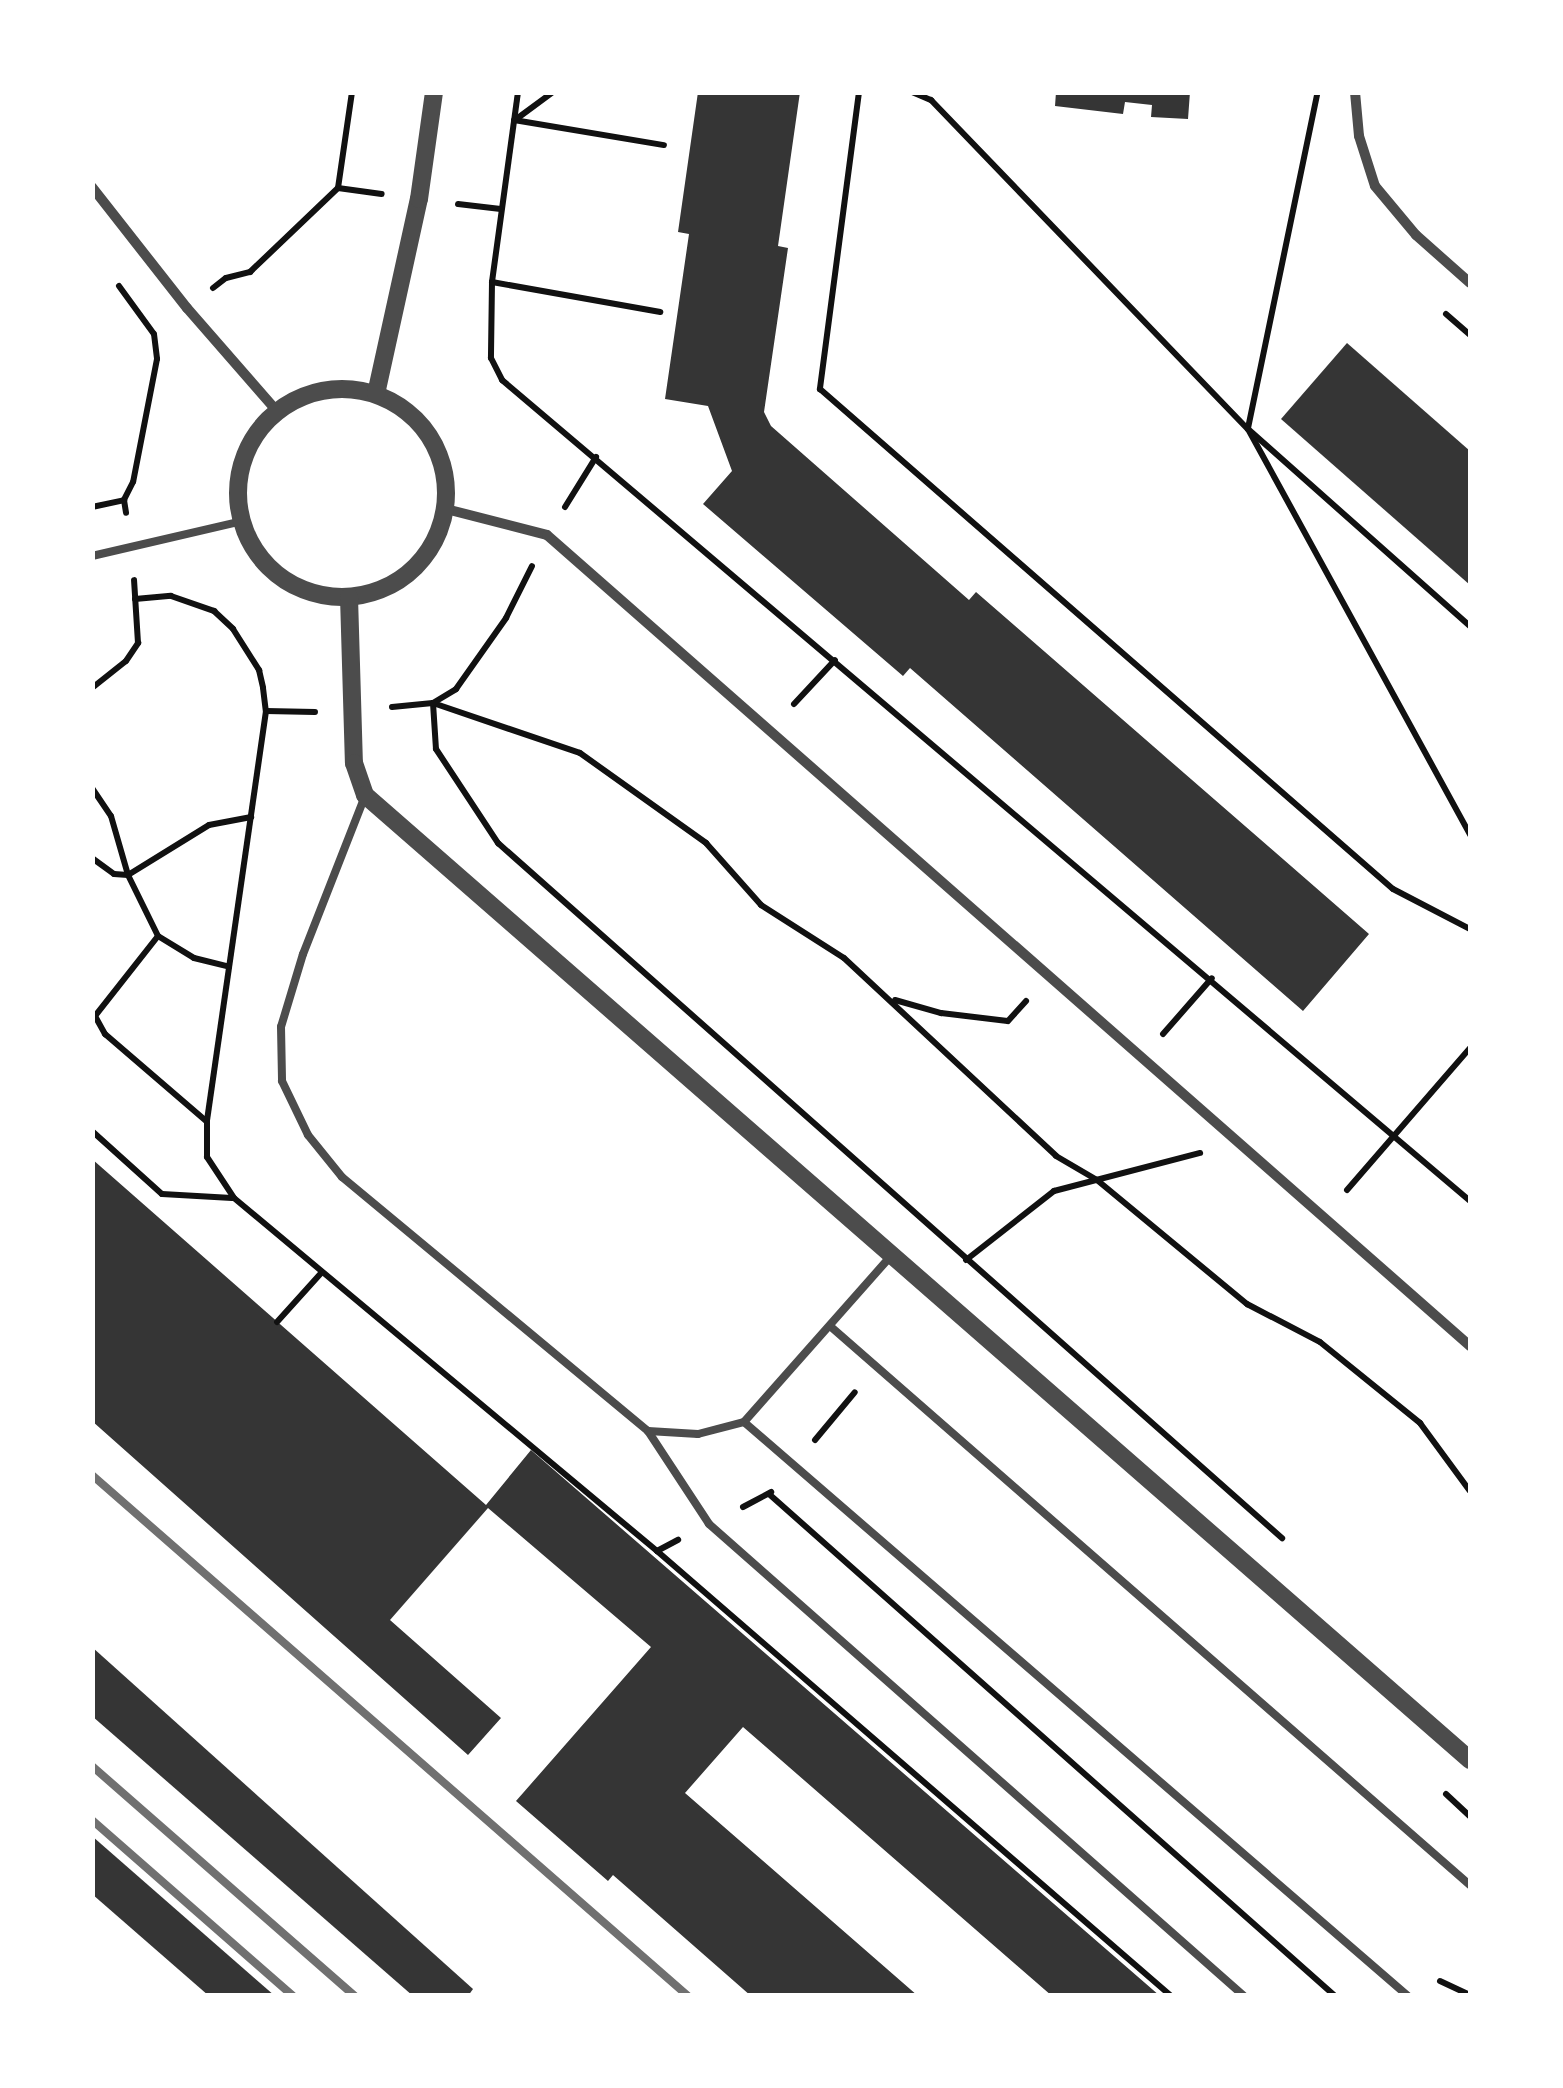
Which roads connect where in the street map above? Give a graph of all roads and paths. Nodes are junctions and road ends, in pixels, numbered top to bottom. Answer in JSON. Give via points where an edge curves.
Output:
{"nodes":[{"id":1,"x":352,"y":92,"type":"edge"},
{"id":2,"x":434,"y":92,"type":"edge"},
{"id":3,"x":518,"y":92,"type":"edge"},
{"id":4,"x":554,"y":92,"type":"edge"},
{"id":5,"x":859,"y":92,"type":"edge"},
{"id":6,"x":912,"y":92,"type":"edge"},
{"id":7,"x":1354,"y":92,"type":"edge"},
{"id":8,"x":1315,"y":112,"type":"dead end"},
{"id":9,"x":514,"y":120,"type":"junction"},
{"id":10,"x":664,"y":144,"type":"dead end"},
{"id":11,"x":92,"y":188,"type":"edge"},
{"id":12,"x":113,"y":278,"type":"dead end"},
{"id":13,"x":492,"y":282,"type":"junction"},
{"id":14,"x":1470,"y":283,"type":"edge"},
{"id":15,"x":187,"y":308,"type":"junction"},
{"id":16,"x":660,"y":312,"type":"dead end"},
{"id":17,"x":154,"y":334,"type":"junction"},
{"id":18,"x":376,"y":394,"type":"junction"},
{"id":19,"x":277,"y":411,"type":"junction"},
{"id":20,"x":1248,"y":430,"type":"junction"},
{"id":21,"x":596,"y":457,"type":"junction"},
{"id":22,"x":92,"y":507,"type":"edge"},
{"id":23,"x":446,"y":509,"type":"junction"},
{"id":24,"x":242,"y":521,"type":"junction"},
{"id":25,"x":547,"y":535,"type":"junction"},
{"id":26,"x":92,"y":556,"type":"edge"},
{"id":27,"x":349,"y":597,"type":"junction"},
{"id":28,"x":1470,"y":626,"type":"edge"},
{"id":29,"x":835,"y":660,"type":"junction"},
{"id":30,"x":92,"y":688,"type":"edge"},
{"id":31,"x":433,"y":703,"type":"junction"},
{"id":32,"x":770,"y":731,"type":"junction"},
{"id":33,"x":92,"y":788,"type":"edge"},
{"id":34,"x":365,"y":795,"type":"junction"},
{"id":35,"x":251,"y":817,"type":"junction"},
{"id":36,"x":1470,"y":835,"type":"edge"},
{"id":37,"x":92,"y":858,"type":"edge"},
{"id":38,"x":128,"y":875,"type":"junction"},
{"id":39,"x":1470,"y":929,"type":"edge"},
{"id":40,"x":158,"y":936,"type":"junction"},
{"id":41,"x":229,"y":968,"type":"junction"},
{"id":42,"x":1048,"y":976,"type":"junction"},
{"id":43,"x":1212,"y":978,"type":"junction"},
{"id":44,"x":894,"y":1000,"type":"junction"},
{"id":45,"x":1470,"y":1048,"type":"edge"},
{"id":46,"x":1142,"y":1058,"type":"junction"},
{"id":47,"x":207,"y":1122,"type":"junction"},
{"id":48,"x":92,"y":1131,"type":"edge"},
{"id":49,"x":1396,"y":1133,"type":"junction"},
{"id":50,"x":1239,"y":1143,"type":"junction"},
{"id":51,"x":1097,"y":1180,"type":"junction"},
{"id":52,"x":234,"y":1198,"type":"junction"},
{"id":53,"x":1470,"y":1201,"type":"edge"},
{"id":54,"x":1324,"y":1217,"type":"junction"},
{"id":55,"x":892,"y":1255,"type":"junction"},
{"id":56,"x":966,"y":1260,"type":"junction"},
{"id":57,"x":322,"y":1272,"type":"junction"},
{"id":58,"x":278,"y":1322,"type":"dead end"},
{"id":59,"x":830,"y":1326,"type":"junction"},
{"id":60,"x":1470,"y":1346,"type":"edge"},
{"id":61,"x":744,"y":1422,"type":"junction"},
{"id":62,"x":648,"y":1431,"type":"junction"},
{"id":63,"x":1470,"y":1490,"type":"edge"},
{"id":64,"x":768,"y":1494,"type":"dead end"},
{"id":65,"x":1292,"y":1547,"type":"dead end"},
{"id":66,"x":1470,"y":1760,"type":"edge"},
{"id":67,"x":1470,"y":1885,"type":"edge"},
{"id":68,"x":1434,"y":1979,"type":"dead end"},
{"id":69,"x":1470,"y":1995,"type":"edge"},
{"id":70,"x":1170,"y":1996,"type":"edge"},
{"id":71,"x":1244,"y":1996,"type":"edge"},
{"id":72,"x":1336,"y":1996,"type":"edge"},
{"id":73,"x":1408,"y":1996,"type":"edge"}],
"edges":[{"from":1,"to":15,"type":"path","via":[[338,188],[250,272],[226,278]]},
{"from":2,"to":18,"type":"street","via":[[419,199]]},
{"from":3,"to":9,"type":"path"},
{"from":4,"to":9,"type":"path"},
{"from":5,"to":39,"type":"path","via":[[820,389],[1393,889]]},
{"from":6,"to":20,"type":"path","via":[[931,100]]},
{"from":7,"to":14,"type":"street","via":[[1375,186]]},
{"from":8,"to":20,"type":"path"},
{"from":9,"to":10,"type":"path"},
{"from":9,"to":13,"type":"path"},
{"from":11,"to":15,"type":"street"},
{"from":12,"to":17,"type":"path"},
{"from":13,"to":16,"type":"path"},
{"from":13,"to":21,"type":"path","via":[[490,358],[502,380]]},
{"from":15,"to":17,"type":"path"},
{"from":15,"to":19,"type":"street"},
{"from":17,"to":22,"type":"path","via":[[157,359],[132,482],[124,500]]},
{"from":18,"to":19,"type":"street","via":[[325,390]]},
{"from":18,"to":23,"type":"street","via":[[432,438],[447,484]]},
{"from":19,"to":24,"type":"street","via":[[243,460]]},
{"from":20,"to":28,"type":"path"},
{"from":20,"to":36,"type":"path"},
{"from":21,"to":25,"type":"path"},
{"from":21,"to":29,"type":"path"},
{"from":23,"to":25,"type":"street"},
{"from":23,"to":27,"type":"street","via":[[434,542],[413,570],[394,584]]},
{"from":24,"to":26,"type":"lane"},
{"from":24,"to":27,"type":"street","via":[[260,557],[290,583]]},
{"from":25,"to":31,"type":"path","via":[[506,618],[456,689]]},
{"from":25,"to":32,"type":"street"},
{"from":27,"to":34,"type":"street","via":[[354,763]]},
{"from":29,"to":32,"type":"path"},
{"from":29,"to":43,"type":"path"},
{"from":30,"to":35,"type":"path","via":[[126,662],[138,643],[136,599],[171,596],[214,611],[233,629],[263,688],[266,712]]},
{"from":31,"to":44,"type":"path","via":[[580,752],[706,843],[760,905],[844,958]]},
{"from":31,"to":56,"type":"path","via":[[436,749],[498,844]]},
{"from":32,"to":42,"type":"street"},
{"from":33,"to":38,"type":"path","via":[[111,816]]},
{"from":34,"to":55,"type":"street"},
{"from":34,"to":62,"type":"lane","via":[[282,1026],[282,1081],[308,1135],[342,1177]]},
{"from":35,"to":38,"type":"path","via":[[209,825]]},
{"from":35,"to":41,"type":"path"},
{"from":37,"to":38,"type":"path","via":[[114,874]]},
{"from":38,"to":40,"type":"path"},
{"from":40,"to":41,"type":"path","via":[[194,958]]},
{"from":40,"to":47,"type":"path","via":[[94,1016],[105,1034]]},
{"from":41,"to":47,"type":"path"},
{"from":42,"to":44,"type":"path","via":[[1008,1022]]},
{"from":42,"to":46,"type":"street"},
{"from":43,"to":46,"type":"path"},
{"from":43,"to":49,"type":"path"},
{"from":44,"to":51,"type":"path","via":[[1056,1156]]},
{"from":45,"to":49,"type":"path"},
{"from":46,"to":50,"type":"street"},
{"from":47,"to":52,"type":"path","via":[[206,1157]]},
{"from":48,"to":52,"type":"path","via":[[162,1194]]},
{"from":49,"to":53,"type":"path"},
{"from":49,"to":54,"type":"path"},
{"from":50,"to":51,"type":"path"},
{"from":50,"to":54,"type":"street"},
{"from":51,"to":56,"type":"path","via":[[1054,1191]]},
{"from":51,"to":63,"type":"path","via":[[1247,1304],[1320,1342],[1420,1422]]},
{"from":52,"to":57,"type":"path"},
{"from":54,"to":60,"type":"street"},
{"from":55,"to":59,"type":"lane"},
{"from":55,"to":66,"type":"street"},
{"from":56,"to":65,"type":"path"},
{"from":57,"to":58,"type":"path"},
{"from":57,"to":70,"type":"path","via":[[657,1551]]},
{"from":59,"to":61,"type":"lane"},
{"from":59,"to":67,"type":"lane"},
{"from":61,"to":62,"type":"lane","via":[[698,1434]]},
{"from":61,"to":73,"type":"lane"},
{"from":62,"to":71,"type":"lane","via":[[708,1524]]},
{"from":64,"to":72,"type":"path"},
{"from":68,"to":69,"type":"path"}]}
